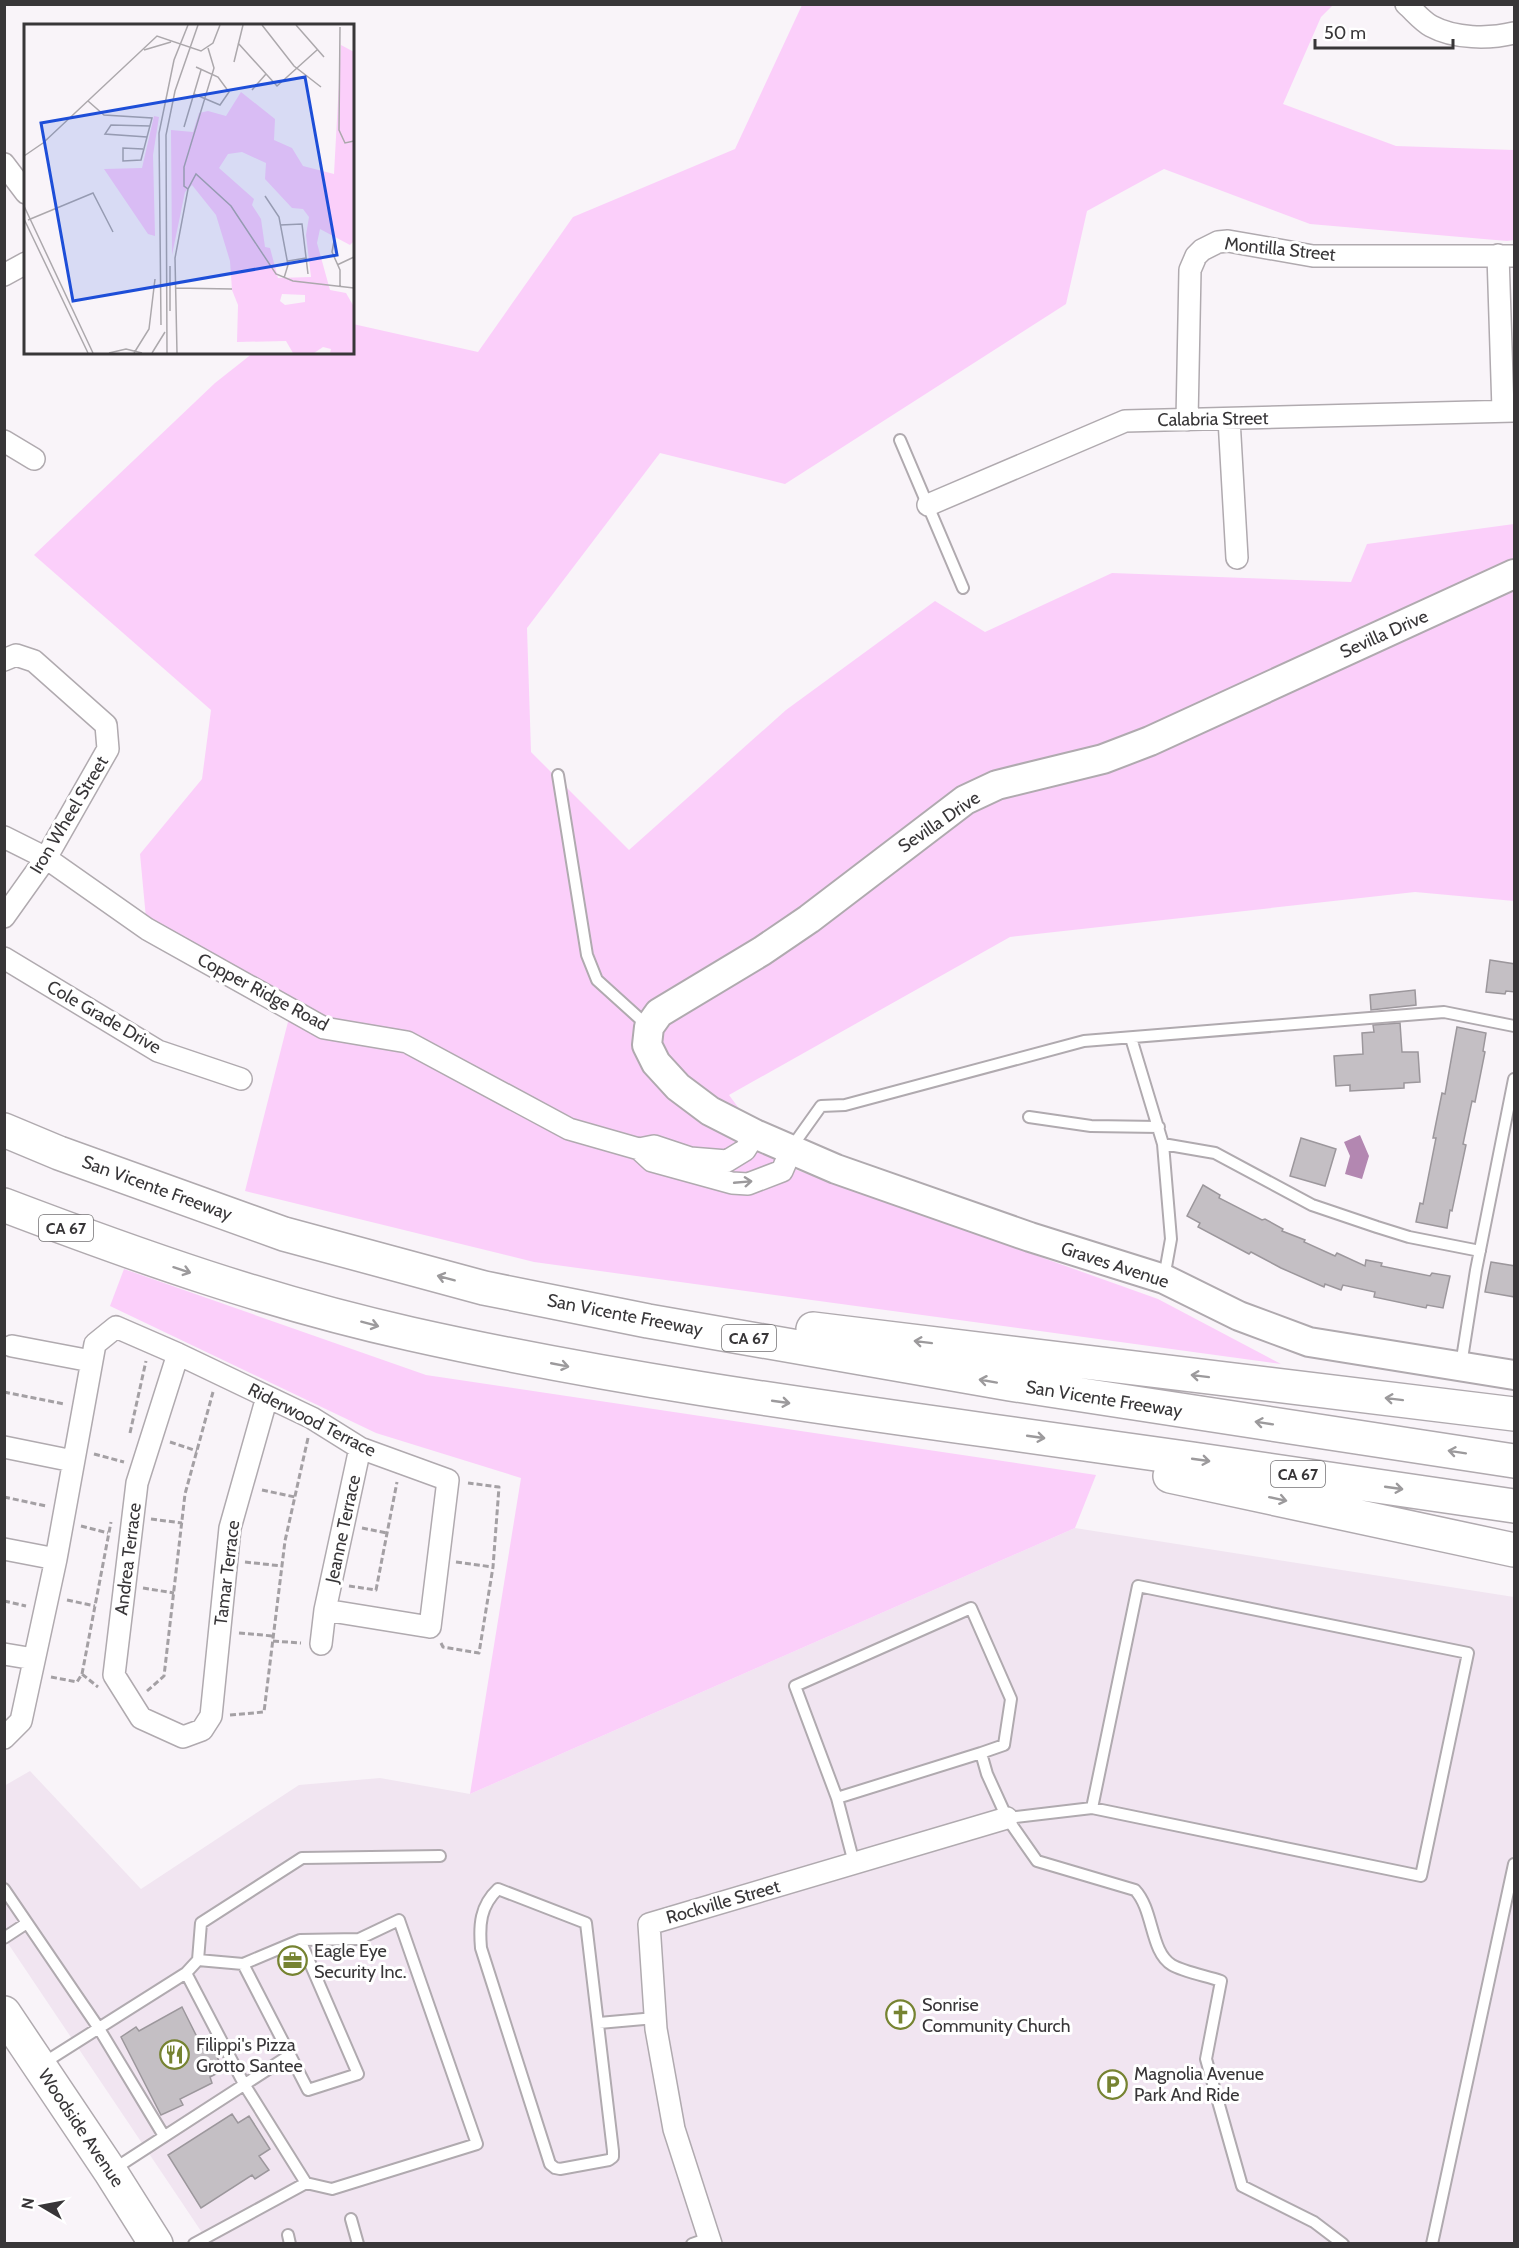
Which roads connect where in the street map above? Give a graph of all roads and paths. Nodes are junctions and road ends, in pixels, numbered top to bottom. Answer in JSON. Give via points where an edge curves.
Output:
{"nodes":[{"id":1,"x":1406,"y":4,"type":"edge"},
{"id":2,"x":1515,"y":33,"type":"edge"},
{"id":3,"x":4,"y":164,"type":"edge"},
{"id":4,"x":24,"y":190,"type":"edge"},
{"id":5,"x":1507,"y":256,"type":"edge"},
{"id":6,"x":24,"y":264,"type":"edge"},
{"id":7,"x":4,"y":276,"type":"edge"},
{"id":8,"x":1509,"y":411,"type":"edge"},
{"id":9,"x":1229,"y":419,"type":"junction"},
{"id":10,"x":1187,"y":420,"type":"junction"},
{"id":11,"x":900,"y":440,"type":"dead end"},
{"id":12,"x":4,"y":441,"type":"edge"},
{"id":13,"x":34,"y":459,"type":"dead end"},
{"id":14,"x":928,"y":505,"type":"junction"},
{"id":15,"x":1237,"y":558,"type":"dead end"},
{"id":16,"x":1515,"y":574,"type":"edge"},
{"id":17,"x":963,"y":588,"type":"dead end"},
{"id":18,"x":4,"y":660,"type":"edge"},
{"id":19,"x":558,"y":775,"type":"dead end"},
{"id":20,"x":4,"y":837,"type":"edge"},
{"id":21,"x":46,"y":858,"type":"junction"},
{"id":22,"x":4,"y":917,"type":"edge"},
{"id":23,"x":4,"y":958,"type":"edge"},
{"id":24,"x":1515,"y":1026,"type":"edge"},
{"id":25,"x":649,"y":1027,"type":"junction"},
{"id":26,"x":1131,"y":1038,"type":"junction"},
{"id":27,"x":241,"y":1078,"type":"dead end"},
{"id":28,"x":1515,"y":1079,"type":"edge"},
{"id":29,"x":1029,"y":1118,"type":"dead end"},
{"id":30,"x":1159,"y":1127,"type":"junction"},
{"id":31,"x":4,"y":1130,"type":"edge"},
{"id":32,"x":755,"y":1134,"type":"junction"},
{"id":33,"x":1163,"y":1144,"type":"junction"},
{"id":34,"x":639,"y":1149,"type":"junction"},
{"id":35,"x":790,"y":1150,"type":"junction"},
{"id":36,"x":4,"y":1205,"type":"edge"},
{"id":37,"x":1480,"y":1251,"type":"junction"},
{"id":38,"x":1164,"y":1279,"type":"junction"},
{"id":39,"x":484,"y":1288,"type":"junction"},
{"id":40,"x":12,"y":1346,"type":"dead end"},
{"id":41,"x":178,"y":1353,"type":"junction"},
{"id":42,"x":92,"y":1361,"type":"junction"},
{"id":43,"x":1460,"y":1367,"type":"junction"},
{"id":44,"x":218,"y":1373,"type":"junction"},
{"id":45,"x":1515,"y":1375,"type":"edge"},
{"id":46,"x":4,"y":1392,"type":"edge"},
{"id":47,"x":267,"y":1397,"type":"junction"},
{"id":48,"x":71,"y":1406,"type":"dead end"},
{"id":49,"x":1515,"y":1414,"type":"edge"},
{"id":50,"x":312,"y":1418,"type":"junction"},
{"id":51,"x":152,"y":1436,"type":"junction"},
{"id":52,"x":1081,"y":1443,"type":"junction"},
{"id":53,"x":4,"y":1447,"type":"edge"},
{"id":54,"x":360,"y":1448,"type":"junction"},
{"id":55,"x":197,"y":1451,"type":"junction"},
{"id":56,"x":74,"y":1455,"type":"junction"},
{"id":57,"x":1515,"y":1461,"type":"edge"},
{"id":58,"x":124,"y":1462,"type":"dead end"},
{"id":59,"x":400,"y":1463,"type":"junction"},
{"id":60,"x":448,"y":1480,"type":"junction"},
{"id":61,"x":242,"y":1485,"type":"junction"},
{"id":62,"x":4,"y":1497,"type":"edge"},
{"id":63,"x":295,"y":1497,"type":"junction"},
{"id":64,"x":1515,"y":1506,"type":"edge"},
{"id":65,"x":57,"y":1514,"type":"junction"},
{"id":66,"x":133,"y":1516,"type":"junction"},
{"id":67,"x":182,"y":1523,"type":"junction"},
{"id":68,"x":344,"y":1525,"type":"junction"},
{"id":69,"x":108,"y":1533,"type":"dead end"},
{"id":70,"x":387,"y":1533,"type":"junction"},
{"id":71,"x":1503,"y":1548,"type":"edge"},
{"id":72,"x":4,"y":1549,"type":"edge"},
{"id":73,"x":56,"y":1559,"type":"junction"},
{"id":74,"x":227,"y":1560,"type":"junction"},
{"id":75,"x":438,"y":1560,"type":"junction"},
{"id":76,"x":282,"y":1566,"type":"junction"},
{"id":77,"x":493,"y":1567,"type":"junction"},
{"id":78,"x":331,"y":1583,"type":"junction"},
{"id":79,"x":124,"y":1585,"type":"junction"},
{"id":80,"x":174,"y":1593,"type":"junction"},
{"id":81,"x":4,"y":1601,"type":"edge"},
{"id":82,"x":39,"y":1602,"type":"junction"},
{"id":83,"x":95,"y":1606,"type":"dead end"},
{"id":84,"x":325,"y":1610,"type":"junction"},
{"id":85,"x":220,"y":1632,"type":"junction"},
{"id":86,"x":273,"y":1638,"type":"junction"},
{"id":87,"x":321,"y":1644,"type":"joint"},
{"id":88,"x":443,"y":1647,"type":"dead end"},
{"id":89,"x":4,"y":1654,"type":"edge"},
{"id":90,"x":33,"y":1666,"type":"junction"},
{"id":91,"x":120,"y":1685,"type":"junction"},
{"id":92,"x":133,"y":1705,"type":"junction"},
{"id":93,"x":212,"y":1716,"type":"junction"},
{"id":94,"x":4,"y":1738,"type":"edge"},
{"id":95,"x":981,"y":1753,"type":"junction"},
{"id":96,"x":837,"y":1798,"type":"junction"},
{"id":97,"x":1092,"y":1808,"type":"junction"},
{"id":98,"x":1007,"y":1818,"type":"junction"},
{"id":99,"x":440,"y":1856,"type":"dead end"},
{"id":100,"x":854,"y":1863,"type":"junction"},
{"id":101,"x":1515,"y":1864,"type":"edge"},
{"id":102,"x":4,"y":1889,"type":"edge"},
{"id":103,"x":27,"y":1923,"type":"junction"},
{"id":104,"x":4,"y":1938,"type":"edge"},
{"id":105,"x":300,"y":1940,"type":"junction"},
{"id":106,"x":198,"y":1960,"type":"junction"},
{"id":107,"x":243,"y":1964,"type":"junction"},
{"id":108,"x":186,"y":1973,"type":"junction"},
{"id":109,"x":4,"y":2013,"type":"edge"},
{"id":110,"x":656,"y":2018,"type":"junction"},
{"id":111,"x":599,"y":2023,"type":"junction"},
{"id":112,"x":98,"y":2027,"type":"junction"},
{"id":113,"x":290,"y":2055,"type":"junction"},
{"id":114,"x":39,"y":2066,"type":"junction"},
{"id":115,"x":244,"y":2084,"type":"junction"},
{"id":116,"x":164,"y":2136,"type":"junction"},
{"id":117,"x":110,"y":2171,"type":"junction"},
{"id":118,"x":306,"y":2183,"type":"junction"},
{"id":119,"x":351,"y":2219,"type":"dead end"},
{"id":120,"x":704,"y":2242,"type":"edge"},
{"id":121,"x":156,"y":2244,"type":"edge"},
{"id":122,"x":194,"y":2244,"type":"edge"},
{"id":123,"x":358,"y":2244,"type":"edge"},
{"id":124,"x":1343,"y":2244,"type":"edge"},
{"id":125,"x":1432,"y":2244,"type":"edge"}],
"edges":[{"from":1,"to":2,"type":"street","via":[[1430,26],[1442,30],[1485,37]]},
{"from":3,"to":4,"type":"street"},
{"from":5,"to":8,"type":"street","name":"Montilla Street"},
{"from":5,"to":10,"type":"street","name":"Montilla Street","via":[[1313,256],[1228,241],[1209,245],[1196,255],[1190,270]]},
{"from":6,"to":7,"type":"street"},
{"from":8,"to":9,"type":"street","name":"Calabria Street"},
{"from":9,"to":10,"type":"street","name":"Calabria Street"},
{"from":9,"to":15,"type":"street"},
{"from":10,"to":14,"type":"street","name":"Calabria Street","via":[[1125,421]]},
{"from":11,"to":14,"type":"lane"},
{"from":12,"to":13,"type":"street"},
{"from":14,"to":17,"type":"lane"},
{"from":16,"to":25,"type":"street","name":"Sevilla Drive","via":[[1150,741],[1103,759],[997,785],[965,800],[809,919],[659,1013]]},
{"from":18,"to":21,"type":"street","name":"Iron Wheel Street","via":[[16,655],[34,661],[106,725],[108,749]]},
{"from":19,"to":25,"type":"lane","via":[[587,955],[597,980]]},
{"from":20,"to":21,"type":"street","name":"Copper Ridge Road"},
{"from":21,"to":22,"type":"street","name":"Iron Wheel Street"},
{"from":21,"to":34,"type":"street","name":"Copper Ridge Road","via":[[147,929],[324,1028],[407,1042],[569,1130]]},
{"from":23,"to":27,"type":"street","name":"Cole Grade Drive","via":[[158,1051]]},
{"from":24,"to":26,"type":"lane","via":[[1444,1012]]},
{"from":25,"to":32,"type":"street","via":[[647,1045],[651,1054],[678,1087],[710,1111]]},
{"from":26,"to":30,"type":"lane"},
{"from":26,"to":35,"type":"lane","via":[[1084,1041],[845,1105],[821,1106]]},
{"from":28,"to":37,"type":"lane"},
{"from":29,"to":30,"type":"lane","via":[[1091,1126]]},
{"from":30,"to":33,"type":"lane"},
{"from":39,"to":31,"type":"main road","name":"San Vicente Freeway","number":"CA 67","one_way":true,"via":[[284,1234]]},
{"from":32,"to":34,"type":"street","name":"Copper Ridge Road","via":[[745,1150],[727,1161],[690,1158],[654,1146]]},
{"from":32,"to":35,"type":"street"},
{"from":33,"to":37,"type":"lane","via":[[1215,1153],[1312,1205],[1355,1220],[1409,1237]]},
{"from":33,"to":38,"type":"lane","via":[[1171,1239]]},
{"from":34,"to":35,"type":"street","name":"Copper Ridge Road","one_way":true,"via":[[661,1164],[748,1184],[782,1171]]},
{"from":35,"to":38,"type":"street","name":"Graves Avenue","via":[[910,1196]]},
{"from":36,"to":52,"type":"main road","number":"CA 67","one_way":true,"via":[[127,1252],[250,1292],[408,1334],[723,1394]]},
{"from":37,"to":43,"type":"lane"},
{"from":38,"to":43,"type":"street","name":"Graves Avenue","via":[[1239,1316],[1309,1342]]},
{"from":49,"to":39,"type":"main road","one_way":true},
{"from":57,"to":39,"type":"main road","name":"San Vicente Freeway","number":"CA 67","one_way":true,"via":[[1010,1384]]},
{"from":40,"to":42,"type":"street"},
{"from":41,"to":42,"type":"street","name":"Riderwood Terrace","via":[[116,1327],[95,1344]]},
{"from":41,"to":44,"type":"street","name":"Riderwood Terrace"},
{"from":41,"to":51,"type":"street","name":"Andrea Terrace"},
{"from":42,"to":56,"type":"street","name":"Riderwood Terrace"},
{"from":43,"to":45,"type":"street","name":"Graves Avenue"},
{"from":44,"to":47,"type":"street","name":"Riderwood Terrace"},
{"from":44,"to":55,"type":"path"},
{"from":46,"to":48,"type":"path"},
{"from":47,"to":50,"type":"street","name":"Riderwood Terrace"},
{"from":47,"to":61,"type":"street","name":"Tamar Terrace"},
{"from":50,"to":54,"type":"street","name":"Riderwood Terrace"},
{"from":50,"to":63,"type":"path"},
{"from":51,"to":55,"type":"path"},
{"from":51,"to":66,"type":"street","name":"Andrea Terrace","via":[[136,1483]]},
{"from":52,"to":64,"type":"main road","number":"CA 67","one_way":true},
{"from":52,"to":71,"type":"main road","one_way":true,"via":[[1154,1472]]},
{"from":53,"to":56,"type":"street"},
{"from":54,"to":59,"type":"street","name":"Riderwood Terrace"},
{"from":54,"to":68,"type":"street","name":"Jeanne Terrace"},
{"from":55,"to":67,"type":"path"},
{"from":56,"to":58,"type":"path"},
{"from":56,"to":65,"type":"street","name":"Riderwood Terrace"},
{"from":59,"to":60,"type":"street","name":"Riderwood Terrace"},
{"from":59,"to":70,"type":"path"},
{"from":60,"to":75,"type":"street"},
{"from":60,"to":77,"type":"path","via":[[499,1487]]},
{"from":61,"to":63,"type":"path"},
{"from":61,"to":74,"type":"street","name":"Tamar Terrace","via":[[230,1528]]},
{"from":62,"to":65,"type":"path"},
{"from":63,"to":76,"type":"path"},
{"from":65,"to":69,"type":"path"},
{"from":65,"to":73,"type":"street","name":"Riderwood Terrace"},
{"from":66,"to":67,"type":"path"},
{"from":66,"to":79,"type":"street","name":"Andrea Terrace"},
{"from":67,"to":80,"type":"path"},
{"from":68,"to":70,"type":"path"},
{"from":68,"to":78,"type":"street","name":"Jeanne Terrace"},
{"from":70,"to":78,"type":"path","via":[[376,1590]]},
{"from":72,"to":73,"type":"street"},
{"from":73,"to":82,"type":"street","name":"Riderwood Terrace"},
{"from":74,"to":76,"type":"path"},
{"from":74,"to":85,"type":"street","name":"Tamar Terrace"},
{"from":75,"to":77,"type":"path"},
{"from":75,"to":84,"type":"street","via":[[430,1627]]},
{"from":76,"to":86,"type":"path"},
{"from":77,"to":88,"type":"path","via":[[478,1653]]},
{"from":78,"to":84,"type":"street","name":"Jeanne Terrace"},
{"from":79,"to":80,"type":"path"},
{"from":79,"to":91,"type":"street","name":"Andrea Terrace","via":[[114,1675]]},
{"from":80,"to":92,"type":"path","via":[[164,1676]]},
{"from":81,"to":82,"type":"path"},
{"from":82,"to":83,"type":"path"},
{"from":82,"to":90,"type":"street","name":"Riderwood Terrace"},
{"from":84,"to":87,"type":"street","name":"Jeanne Terrace"},
{"from":85,"to":86,"type":"path"},
{"from":85,"to":93,"type":"street","name":"Tamar Terrace"},
{"from":86,"to":87,"type":"path"},
{"from":86,"to":93,"type":"path","via":[[264,1712]]},
{"from":89,"to":90,"type":"street"},
{"from":90,"to":91,"type":"path","via":[[77,1682],[82,1674],[107,1695]]},
{"from":90,"to":94,"type":"street","name":"Riderwood Terrace","via":[[21,1720]]},
{"from":91,"to":92,"type":"street","name":"Andrea Terrace"},
{"from":92,"to":93,"type":"street","name":"Andrea Terrace","via":[[141,1718],[183,1737],[202,1730]]},
{"from":95,"to":96,"type":"lane"},
{"from":95,"to":96,"type":"lane","via":[[1004,1745],[1011,1698],[971,1608],[795,1686]]},
{"from":95,"to":98,"type":"lane"},
{"from":96,"to":100,"type":"lane"},
{"from":97,"to":97,"type":"lane","via":[[1421,1876],[1468,1653],[1138,1586]]},
{"from":97,"to":98,"type":"lane"},
{"from":98,"to":100,"type":"street","name":"Rockville Street"},
{"from":98,"to":124,"type":"lane","via":[[1037,1861],[1135,1890],[1143,1899],[1160,1953],[1171,1964],[1221,1981],[1206,2059],[1242,2186],[1314,2222]]},
{"from":99,"to":106,"type":"lane","via":[[302,1858],[201,1923]]},
{"from":100,"to":110,"type":"street","name":"Rockville Street","via":[[649,1923]]},
{"from":101,"to":125,"type":"lane"},
{"from":102,"to":103,"type":"lane"},
{"from":103,"to":104,"type":"lane"},
{"from":103,"to":112,"type":"lane"},
{"from":105,"to":107,"type":"lane"},
{"from":105,"to":113,"type":"lane","via":[[358,2074],[308,2090]]},
{"from":105,"to":118,"type":"lane","via":[[359,1940],[399,1920],[477,2144],[332,2189]]},
{"from":106,"to":107,"type":"lane"},
{"from":106,"to":108,"type":"lane"},
{"from":107,"to":113,"type":"lane"},
{"from":108,"to":112,"type":"lane"},
{"from":108,"to":115,"type":"lane"},
{"from":109,"to":114,"type":"main road","name":"Woodside Avenue"},
{"from":110,"to":111,"type":"lane"},
{"from":110,"to":120,"type":"street","name":"Rockville Street","via":[[674,2129]]},
{"from":111,"to":111,"type":"lane","via":[[586,1923],[498,1889],[480,1920],[482,1948],[550,2164],[555,2168],[613,2157]]},
{"from":112,"to":114,"type":"lane"},
{"from":112,"to":116,"type":"lane"},
{"from":113,"to":115,"type":"lane"},
{"from":114,"to":117,"type":"main road","name":"Woodside Avenue"},
{"from":115,"to":116,"type":"lane"},
{"from":115,"to":118,"type":"lane"},
{"from":116,"to":117,"type":"lane"},
{"from":117,"to":121,"type":"main road","name":"Woodside Avenue"},
{"from":118,"to":122,"type":"lane"},
{"from":119,"to":123,"type":"lane"}]}
